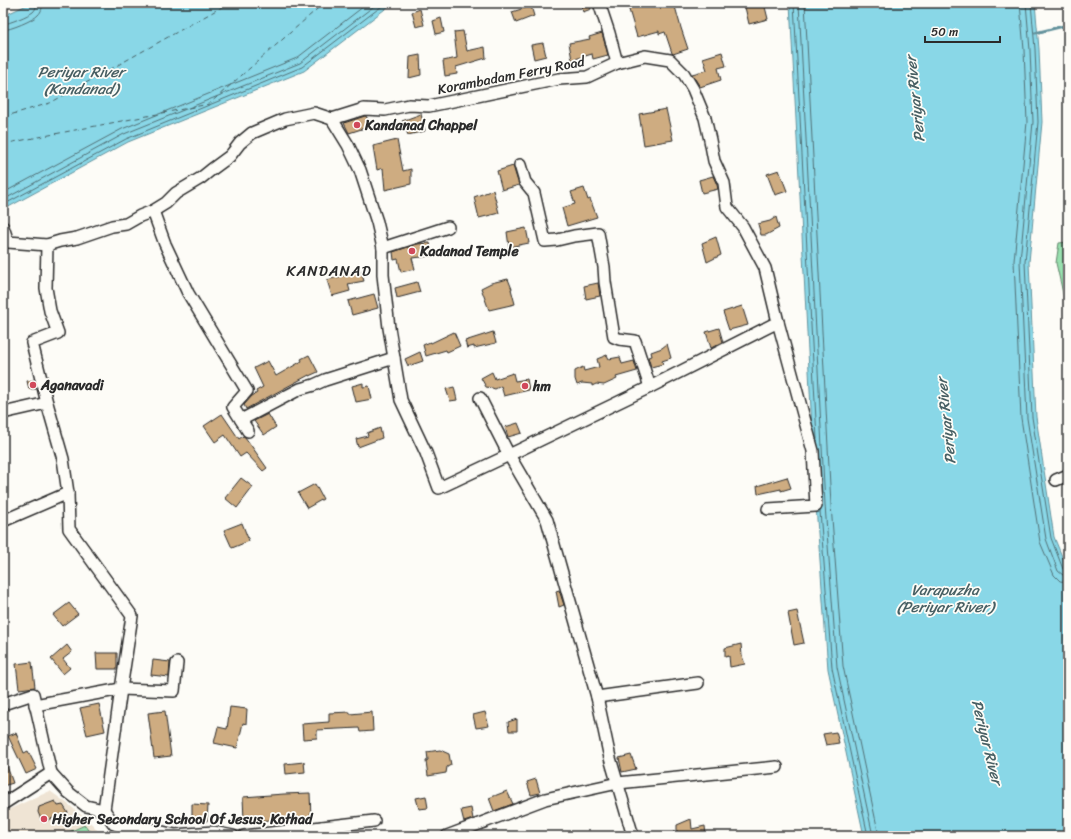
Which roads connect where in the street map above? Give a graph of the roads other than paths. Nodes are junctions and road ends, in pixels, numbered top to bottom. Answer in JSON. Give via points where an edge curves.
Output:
{"nodes":[{"id":1,"x":599,"y":3,"type":"edge"},
{"id":2,"x":617,"y":63,"type":"junction"},
{"id":3,"x":332,"y":118,"type":"junction"},
{"id":4,"x":520,"y":165,"type":"dead end"},
{"id":5,"x":152,"y":211,"type":"junction"},
{"id":6,"x":3,"y":227,"type":"edge"},
{"id":7,"x":448,"y":227,"type":"dead end"},
{"id":8,"x":47,"y":245,"type":"junction"},
{"id":9,"x":383,"y":248,"type":"junction"},
{"id":10,"x":778,"y":322,"type":"junction"},
{"id":11,"x":394,"y":358,"type":"junction"},
{"id":12,"x":650,"y":387,"type":"junction"},
{"id":13,"x":480,"y":398,"type":"dead end"},
{"id":14,"x":47,"y":402,"type":"junction"},
{"id":15,"x":3,"y":413,"type":"edge"},
{"id":16,"x":241,"y":420,"type":"junction"},
{"id":17,"x":248,"y":431,"type":"dead end"},
{"id":18,"x":509,"y":455,"type":"junction"},
{"id":19,"x":1068,"y":475,"type":"edge"},
{"id":20,"x":1056,"y":480,"type":"dead end"},
{"id":21,"x":68,"y":493,"type":"junction"},
{"id":22,"x":768,"y":509,"type":"dead end"},
{"id":23,"x":3,"y":521,"type":"edge"},
{"id":24,"x":178,"y":663,"type":"dead end"},
{"id":25,"x":698,"y":683,"type":"dead end"},
{"id":26,"x":120,"y":688,"type":"junction"},
{"id":27,"x":597,"y":697,"type":"junction"},
{"id":28,"x":3,"y":704,"type":"edge"},
{"id":29,"x":35,"y":705,"type":"junction"},
{"id":30,"x":777,"y":767,"type":"dead end"},
{"id":31,"x":52,"y":773,"type":"junction"},
{"id":32,"x":618,"y":783,"type":"junction"},
{"id":33,"x":3,"y":804,"type":"edge"},
{"id":34,"x":104,"y":810,"type":"junction"},
{"id":35,"x":374,"y":821,"type":"dead end"},
{"id":36,"x":114,"y":824,"type":"junction"},
{"id":37,"x":322,"y":832,"type":"edge"},
{"id":38,"x":125,"y":836,"type":"edge"},
{"id":39,"x":233,"y":836,"type":"edge"},
{"id":40,"x":244,"y":836,"type":"edge"},
{"id":41,"x":447,"y":836,"type":"edge"},
{"id":42,"x":633,"y":836,"type":"edge"}],
"edges":[{"from":1,"to":2,"type":"street"},
{"from":2,"to":3,"type":"street","name":"Korambadam Ferry Road","via":[[587,77],[547,81],[430,106],[364,109]]},
{"from":2,"to":10,"type":"street","name":"Korambadam Ferry Road","via":[[645,56],[670,60],[684,74],[705,118],[714,161],[724,182],[727,207],[743,227],[765,268]]},
{"from":3,"to":5,"type":"street","via":[[314,113],[285,119],[252,133],[230,156]]},
{"from":3,"to":9,"type":"street","via":[[360,170]]},
{"from":4,"to":12,"type":"street","via":[[525,182],[534,193],[545,241],[598,233],[614,337],[635,341]]},
{"from":5,"to":8,"type":"street","via":[[126,224]]},
{"from":5,"to":16,"type":"street","via":[[188,293],[247,391],[232,407]]},
{"from":6,"to":8,"type":"street","via":[[8,242]]},
{"from":7,"to":9,"type":"street"},
{"from":8,"to":14,"type":"street","via":[[46,288],[50,311],[58,333],[32,343]]},
{"from":9,"to":11,"type":"street","via":[[383,275]]},
{"from":10,"to":12,"type":"street"},
{"from":10,"to":22,"type":"street","name":"Korambadam Ferry Road","via":[[813,451],[816,506]]},
{"from":11,"to":16,"type":"street","via":[[300,389]]},
{"from":11,"to":18,"type":"street","via":[[401,400],[439,488]]},
{"from":12,"to":18,"type":"street"},
{"from":13,"to":18,"type":"street"},
{"from":14,"to":15,"type":"street"},
{"from":14,"to":21,"type":"street"},
{"from":16,"to":17,"type":"street"},
{"from":18,"to":27,"type":"street","via":[[547,520]]},
{"from":19,"to":20,"type":"street"},
{"from":21,"to":23,"type":"street"},
{"from":21,"to":26,"type":"street","via":[[69,530],[132,616]]},
{"from":24,"to":26,"type":"street","via":[[174,691]]},
{"from":25,"to":27,"type":"street"},
{"from":26,"to":29,"type":"street"},
{"from":26,"to":34,"type":"street"},
{"from":27,"to":32,"type":"street"},
{"from":28,"to":29,"type":"street","via":[[33,694]]},
{"from":29,"to":31,"type":"street"},
{"from":30,"to":32,"type":"street"},
{"from":31,"to":33,"type":"street"},
{"from":31,"to":34,"type":"street","via":[[68,792],[86,806]]},
{"from":32,"to":41,"type":"street","via":[[544,799]]},
{"from":32,"to":42,"type":"street"},
{"from":34,"to":36,"type":"street"},
{"from":35,"to":37,"type":"street"},
{"from":36,"to":38,"type":"street"},
{"from":36,"to":39,"type":"street","via":[[175,835],[213,832]]},
{"from":37,"to":40,"type":"street"}]}
